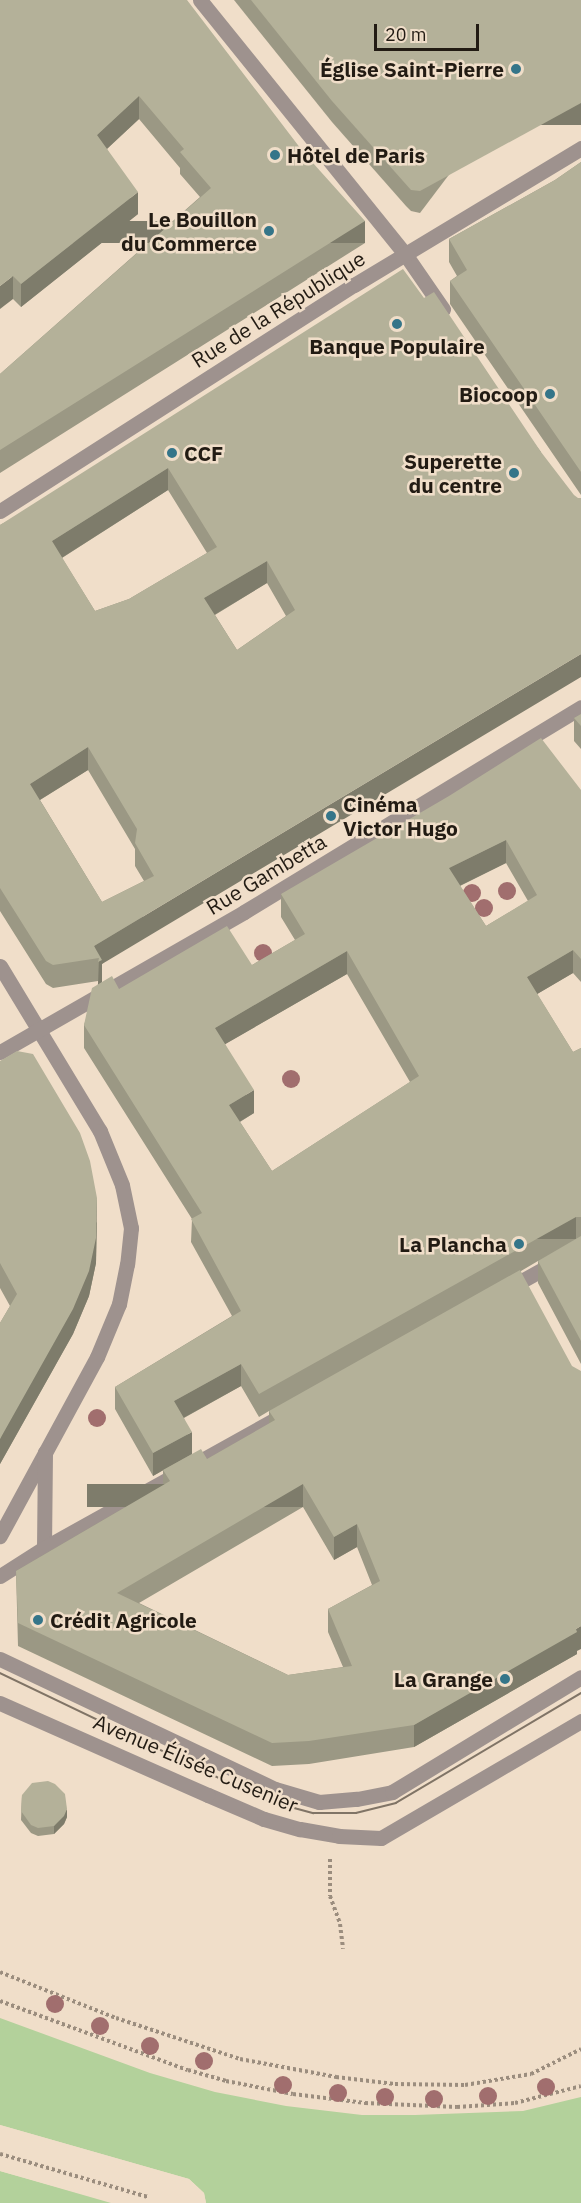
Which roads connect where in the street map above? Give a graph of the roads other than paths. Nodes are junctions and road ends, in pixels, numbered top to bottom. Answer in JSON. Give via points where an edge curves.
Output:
{"nodes":[{"id":1,"x":200,"y":0,"type":"edge"},
{"id":2,"x":581,"y":148,"type":"edge"},
{"id":3,"x":405,"y":254,"type":"junction"},
{"id":4,"x":452,"y":322,"type":"edge"},
{"id":5,"x":0,"y":511,"type":"edge"},
{"id":6,"x":581,"y":707,"type":"edge"},
{"id":7,"x":0,"y":966,"type":"edge"},
{"id":8,"x":41,"y":1031,"type":"junction"},
{"id":9,"x":0,"y":1052,"type":"edge"},
{"id":10,"x":581,"y":1248,"type":"edge"},
{"id":11,"x":493,"y":1297,"type":"edge"},
{"id":12,"x":295,"y":1408,"type":"edge"},
{"id":13,"x":45,"y":1450,"type":"junction"},
{"id":14,"x":0,"y":1536,"type":"edge"},
{"id":15,"x":44,"y":1548,"type":"junction"},
{"id":16,"x":0,"y":1576,"type":"edge"},
{"id":17,"x":0,"y":1659,"type":"edge"},
{"id":18,"x":581,"y":1677,"type":"edge"},
{"id":19,"x":0,"y":1703,"type":"edge"},
{"id":20,"x":581,"y":1721,"type":"edge"}],
"edges":[{"from":1,"to":3,"type":"street"},
{"from":2,"to":3,"type":"street","name":"Rue de la République"},
{"from":3,"to":4,"type":"street"},
{"from":3,"to":5,"type":"street","name":"Rue de la République"},
{"from":6,"to":8,"type":"street","name":"Rue Gambetta"},
{"from":7,"to":8,"type":"street"},
{"from":8,"to":9,"type":"street","name":"Rue Gambetta"},
{"from":8,"to":13,"type":"street","via":[[100,1131],[122,1185],[131,1228],[119,1304],[97,1357]]},
{"from":10,"to":11,"type":"street","via":[[527,1285]]},
{"from":12,"to":15,"type":"street"},
{"from":13,"to":14,"type":"street"},
{"from":13,"to":15,"type":"street"},
{"from":15,"to":16,"type":"street"},
{"from":17,"to":18,"type":"street","via":[[275,1789],[319,1802],[392,1792]]},
{"from":19,"to":20,"type":"street","name":"Avenue Élisée Cusenier","via":[[264,1819],[334,1835],[381,1838]]}]}
